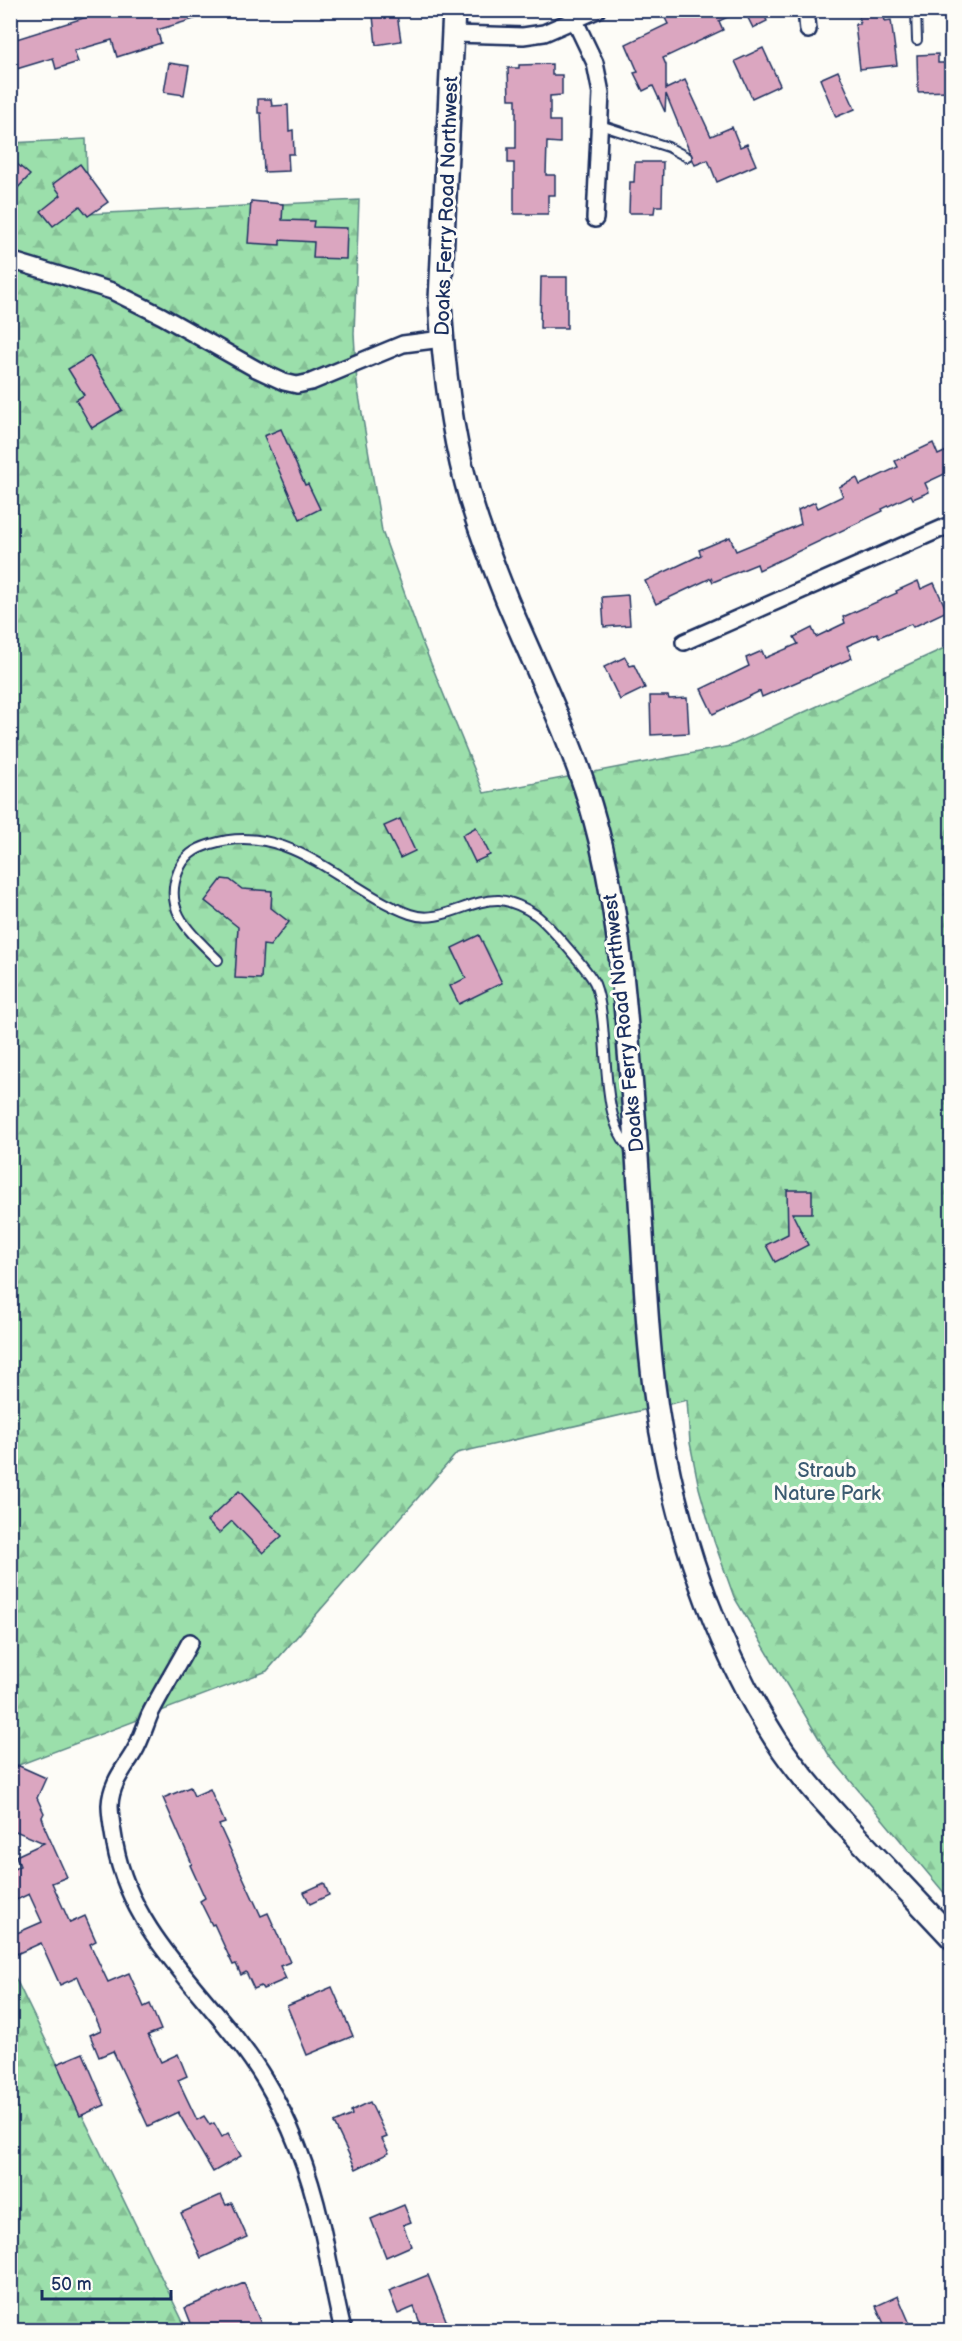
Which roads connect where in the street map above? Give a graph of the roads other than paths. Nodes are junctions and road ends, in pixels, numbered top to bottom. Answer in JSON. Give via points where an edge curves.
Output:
{"nodes":[{"id":1,"x":454,"y":10,"type":"edge"},
{"id":2,"x":597,"y":10,"type":"edge"},
{"id":3,"x":806,"y":10,"type":"edge"},
{"id":4,"x":916,"y":10,"type":"edge"},
{"id":5,"x":575,"y":21,"type":"junction"},
{"id":6,"x":808,"y":30,"type":"dead end"},
{"id":7,"x":453,"y":34,"type":"junction"},
{"id":8,"x":917,"y":40,"type":"dead end"},
{"id":9,"x":600,"y":125,"type":"junction"},
{"id":10,"x":687,"y":157,"type":"dead end"},
{"id":11,"x":595,"y":219,"type":"dead end"},
{"id":12,"x":10,"y":260,"type":"edge"},
{"id":13,"x":442,"y":339,"type":"junction"},
{"id":14,"x":951,"y":524,"type":"edge"},
{"id":15,"x":684,"y":642,"type":"dead end"},
{"id":16,"x":218,"y":960,"type":"dead end"},
{"id":17,"x":637,"y":1155,"type":"junction"},
{"id":18,"x":190,"y":1642,"type":"dead end"},
{"id":19,"x":951,"y":1938,"type":"edge"},
{"id":20,"x":343,"y":2331,"type":"edge"}],
"edges":[{"from":1,"to":7,"type":"main road","name":"Doaks Ferry Road Northwest"},
{"from":2,"to":5,"type":"street"},
{"from":3,"to":6,"type":"street"},
{"from":4,"to":8,"type":"lane"},
{"from":5,"to":7,"type":"street","via":[[523,36]]},
{"from":5,"to":9,"type":"street","via":[[599,75]]},
{"from":7,"to":13,"type":"main road","name":"Doaks Ferry Road Northwest","via":[[441,250]]},
{"from":9,"to":10,"type":"lane"},
{"from":9,"to":11,"type":"street"},
{"from":12,"to":13,"type":"street","via":[[112,291],[256,369],[297,385],[403,344]]},
{"from":13,"to":17,"type":"main road","name":"Doaks Ferry Road Northwest","via":[[466,484],[505,595],[595,819],[621,957]]},
{"from":14,"to":15,"type":"street"},
{"from":16,"to":17,"type":"lane","via":[[181,922],[174,885],[182,861],[189,854],[219,841],[249,839],[290,848],[411,915],[436,915],[499,900],[520,906],[538,917],[595,984],[609,1094],[624,1143]]},
{"from":17,"to":19,"type":"main road","name":"Doaks Ferry Road Northwest","via":[[647,1314],[664,1452],[702,1587],[727,1650],[777,1742],[800,1773]]},
{"from":18,"to":20,"type":"street","via":[[134,1752],[117,1776],[110,1803],[120,1871],[152,1933],[265,2080],[309,2182]]}]}
